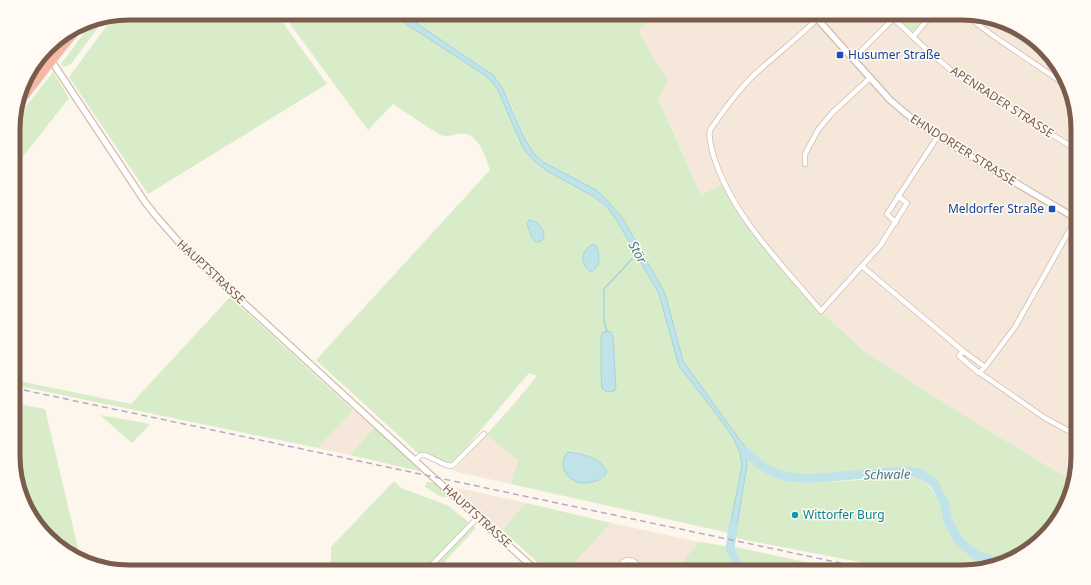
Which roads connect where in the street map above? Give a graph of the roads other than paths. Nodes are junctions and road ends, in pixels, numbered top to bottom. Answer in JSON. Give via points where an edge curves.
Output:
{"nodes":[{"id":1,"x":816,"y":20,"type":"edge"},
{"id":2,"x":818,"y":20,"type":"edge"},
{"id":3,"x":891,"y":20,"type":"edge"},
{"id":4,"x":895,"y":20,"type":"edge"},
{"id":5,"x":927,"y":20,"type":"edge"},
{"id":6,"x":973,"y":21,"type":"edge"},
{"id":7,"x":913,"y":37,"type":"junction"},
{"id":8,"x":69,"y":39,"type":"edge"},
{"id":9,"x":48,"y":56,"type":"edge"},
{"id":10,"x":853,"y":59,"type":"junction"},
{"id":11,"x":870,"y":78,"type":"junction"},
{"id":12,"x":1060,"y":81,"type":"edge"},
{"id":13,"x":26,"y":93,"type":"edge"},
{"id":14,"x":938,"y":136,"type":"junction"},
{"id":15,"x":1071,"y":146,"type":"edge"},
{"id":16,"x":805,"y":164,"type":"dead end"},
{"id":17,"x":898,"y":196,"type":"junction"},
{"id":18,"x":1071,"y":214,"type":"edge"},
{"id":19,"x":896,"y":223,"type":"junction"},
{"id":20,"x":1071,"y":229,"type":"edge"},
{"id":21,"x":863,"y":267,"type":"junction"},
{"id":22,"x":963,"y":351,"type":"junction"},
{"id":23,"x":985,"y":367,"type":"junction"},
{"id":24,"x":980,"y":373,"type":"junction"},
{"id":25,"x":1071,"y":432,"type":"edge"},
{"id":26,"x":484,"y":434,"type":"dead end"},
{"id":27,"x":415,"y":460,"type":"junction"},
{"id":28,"x":478,"y":517,"type":"junction"},
{"id":29,"x":636,"y":564,"type":"dead end"},
{"id":30,"x":432,"y":565,"type":"edge"},
{"id":31,"x":530,"y":565,"type":"edge"},
{"id":32,"x":621,"y":565,"type":"edge"}],
"edges":[{"from":1,"to":21,"type":"street","via":[[756,73],[736,95],[710,130],[708,137],[725,184],[737,205],[758,236],[821,311]]},
{"from":2,"to":10,"type":"street","name":"EHNDORFER STRASSE"},
{"from":3,"to":10,"type":"street"},
{"from":4,"to":7,"type":"street","name":"APENRADER STRASSE"},
{"from":5,"to":7,"type":"street"},
{"from":6,"to":12,"type":"street"},
{"from":7,"to":15,"type":"street","name":"APENRADER STRASSE","via":[[958,76]]},
{"from":8,"to":13,"type":"highway","bridge":true},
{"from":9,"to":27,"type":"street","name":"HAUPTSTRASSE","via":[[145,202],[172,234],[199,262]]},
{"from":10,"to":11,"type":"street","name":"EHNDORFER STRASSE"},
{"from":11,"to":14,"type":"street","name":"EHNDORFER STRASSE","via":[[890,100]]},
{"from":11,"to":16,"type":"street","via":[[832,113],[818,130],[805,154]]},
{"from":14,"to":17,"type":"street"},
{"from":14,"to":18,"type":"street","name":"EHNDORFER STRASSE"},
{"from":17,"to":19,"type":"street","via":[[887,214]]},
{"from":17,"to":19,"type":"street","via":[[907,203]]},
{"from":19,"to":21,"type":"street"},
{"from":20,"to":23,"type":"street","via":[[1015,327]]},
{"from":21,"to":22,"type":"street"},
{"from":22,"to":23,"type":"street"},
{"from":22,"to":24,"type":"street","via":[[959,356]]},
{"from":23,"to":24,"type":"street"},
{"from":24,"to":25,"type":"street","via":[[1045,418]]},
{"from":26,"to":27,"type":"street","name":"HAUPTSTRASSE","via":[[452,466],[421,455]]},
{"from":27,"to":28,"type":"street","name":"HAUPTSTRASSE"},
{"from":28,"to":30,"type":"street"},
{"from":28,"to":31,"type":"street","name":"HAUPTSTRASSE"},
{"from":29,"to":32,"type":"street","via":[[627,560]]}]}
